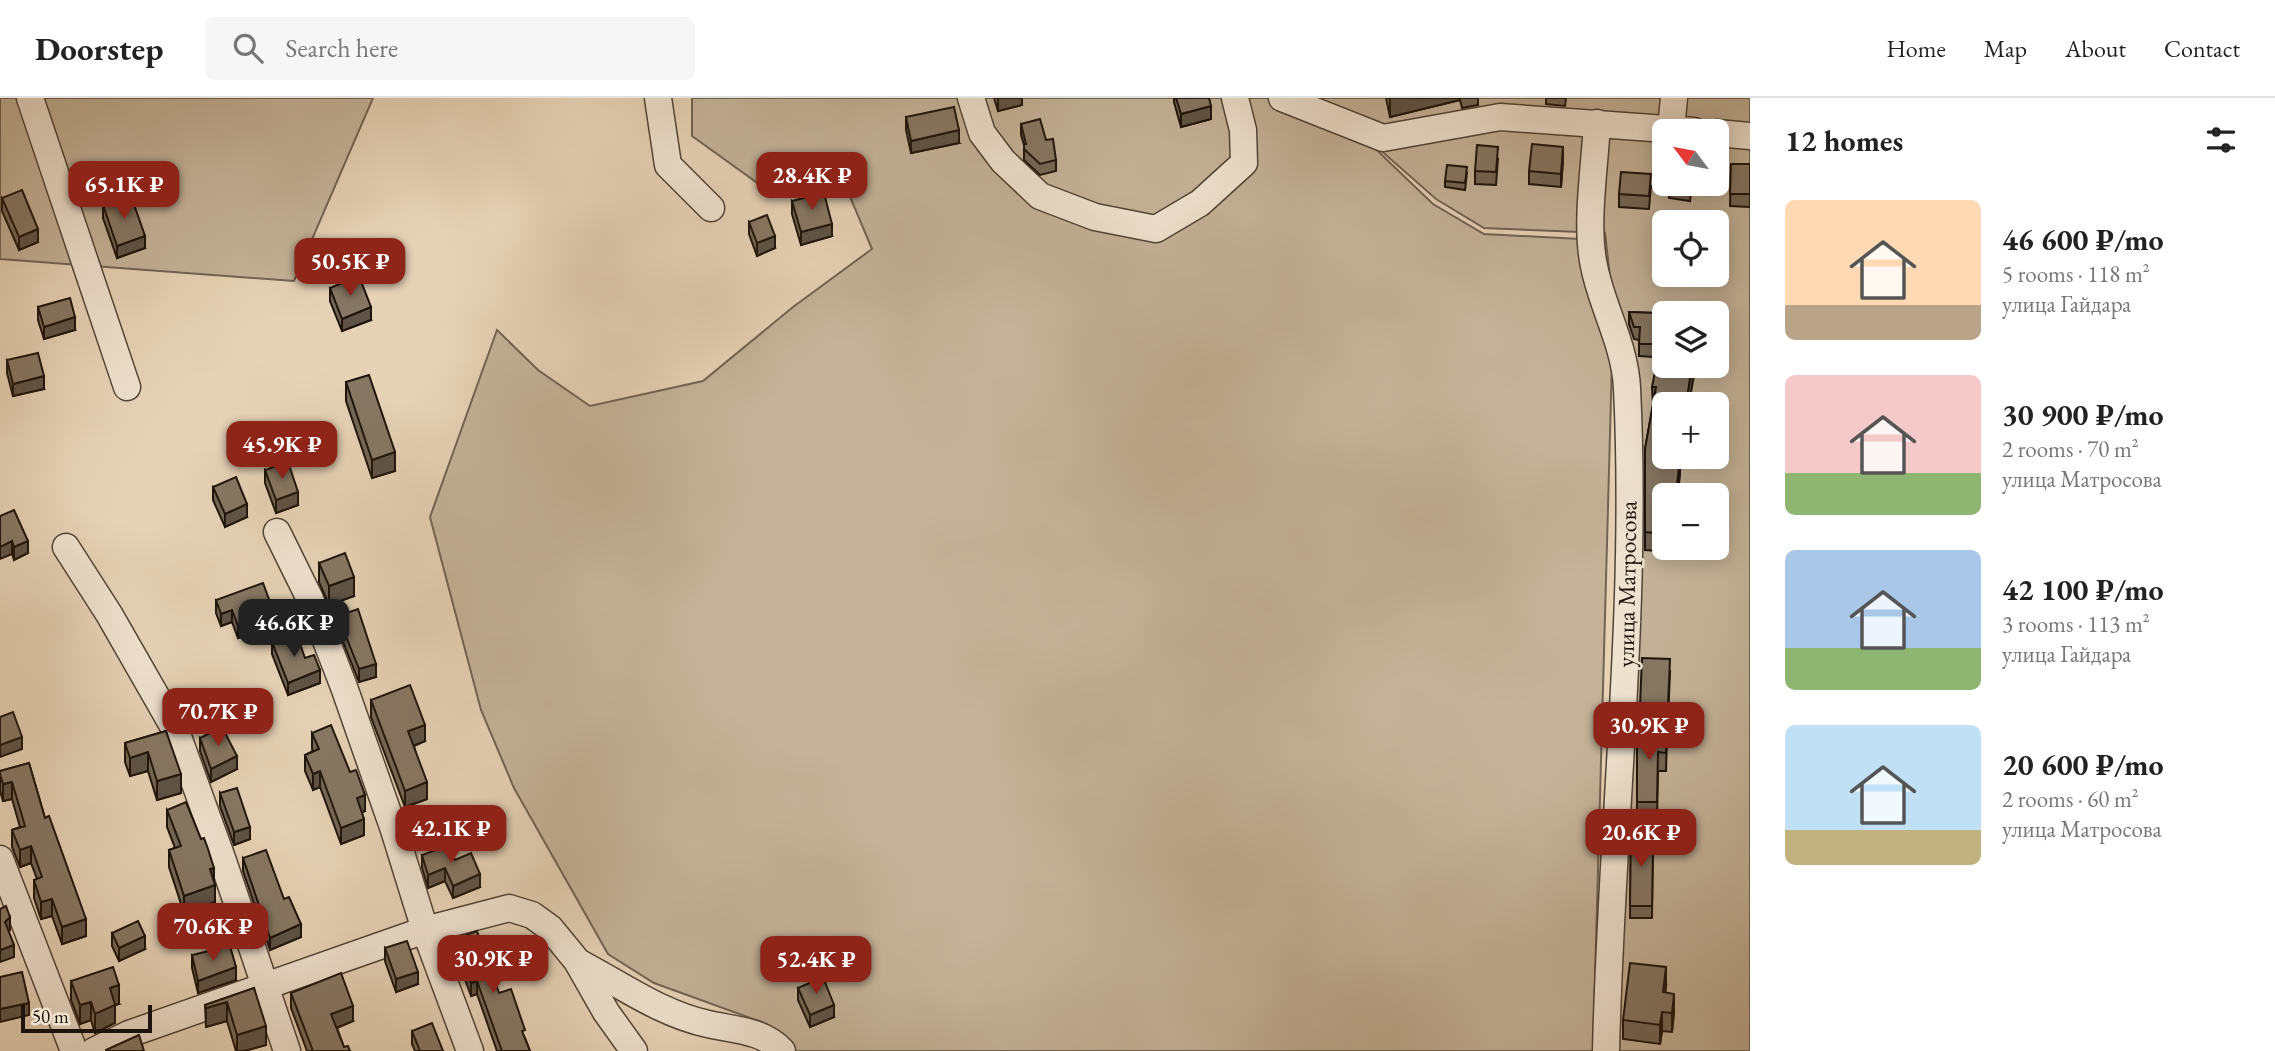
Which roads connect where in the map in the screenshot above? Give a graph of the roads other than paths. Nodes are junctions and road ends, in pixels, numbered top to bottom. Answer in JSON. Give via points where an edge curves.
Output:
{"nodes":[{"id":1,"x":30,"y":98,"type":"edge"},
{"id":2,"x":658,"y":98,"type":"edge"},
{"id":3,"x":971,"y":98,"type":"edge"},
{"id":4,"x":1235,"y":98,"type":"edge"},
{"id":5,"x":1282,"y":98,"type":"edge"},
{"id":6,"x":1674,"y":98,"type":"edge"},
{"id":7,"x":1680,"y":119,"type":"edge"},
{"id":8,"x":1597,"y":123,"type":"junction"},
{"id":9,"x":1652,"y":127,"type":"edge"},
{"id":10,"x":1729,"y":134,"type":"edge"},
{"id":11,"x":1750,"y":136,"type":"edge"},
{"id":12,"x":711,"y":208,"type":"dead end"},
{"id":13,"x":127,"y":387,"type":"dead end"},
{"id":14,"x":277,"y":532,"type":"dead end"},
{"id":15,"x":66,"y":547,"type":"dead end"},
{"id":16,"x":0,"y":859,"type":"edge"},
{"id":17,"x":425,"y":929,"type":"junction"},
{"id":18,"x":578,"y":961,"type":"junction"},
{"id":19,"x":264,"y":986,"type":"junction"},
{"id":20,"x":74,"y":1051,"type":"edge"},
{"id":21,"x":94,"y":1051,"type":"edge"},
{"id":22,"x":287,"y":1051,"type":"edge"},
{"id":23,"x":470,"y":1051,"type":"edge"},
{"id":24,"x":635,"y":1051,"type":"edge"},
{"id":25,"x":782,"y":1051,"type":"edge"},
{"id":26,"x":1606,"y":1051,"type":"edge"}],
"edges":[{"from":1,"to":13,"type":"street"},
{"from":2,"to":12,"type":"street","via":[[668,165]]},
{"from":3,"to":4,"type":"street","via":[[982,134],[1040,196],[1095,217],[1156,229],[1200,203],[1244,163],[1243,130]]},
{"from":5,"to":8,"type":"street","via":[[1383,138],[1500,117]]},
{"from":6,"to":7,"type":"street"},
{"from":8,"to":9,"type":"street"},
{"from":8,"to":26,"type":"street","name":"улица Матросова","via":[[1591,249],[1626,370],[1629,516]]},
{"from":10,"to":11,"type":"street"},
{"from":14,"to":17,"type":"street","via":[[310,599],[344,687]]},
{"from":15,"to":19,"type":"street","via":[[176,731]]},
{"from":16,"to":20,"type":"street"},
{"from":17,"to":18,"type":"street","via":[[509,908],[533,915],[550,928]]},
{"from":17,"to":19,"type":"street"},
{"from":17,"to":23,"type":"street"},
{"from":18,"to":24,"type":"street","via":[[606,1012]]},
{"from":18,"to":25,"type":"street","via":[[659,1007],[704,1023],[759,1034]]},
{"from":19,"to":21,"type":"street"},
{"from":19,"to":22,"type":"street"}]}
